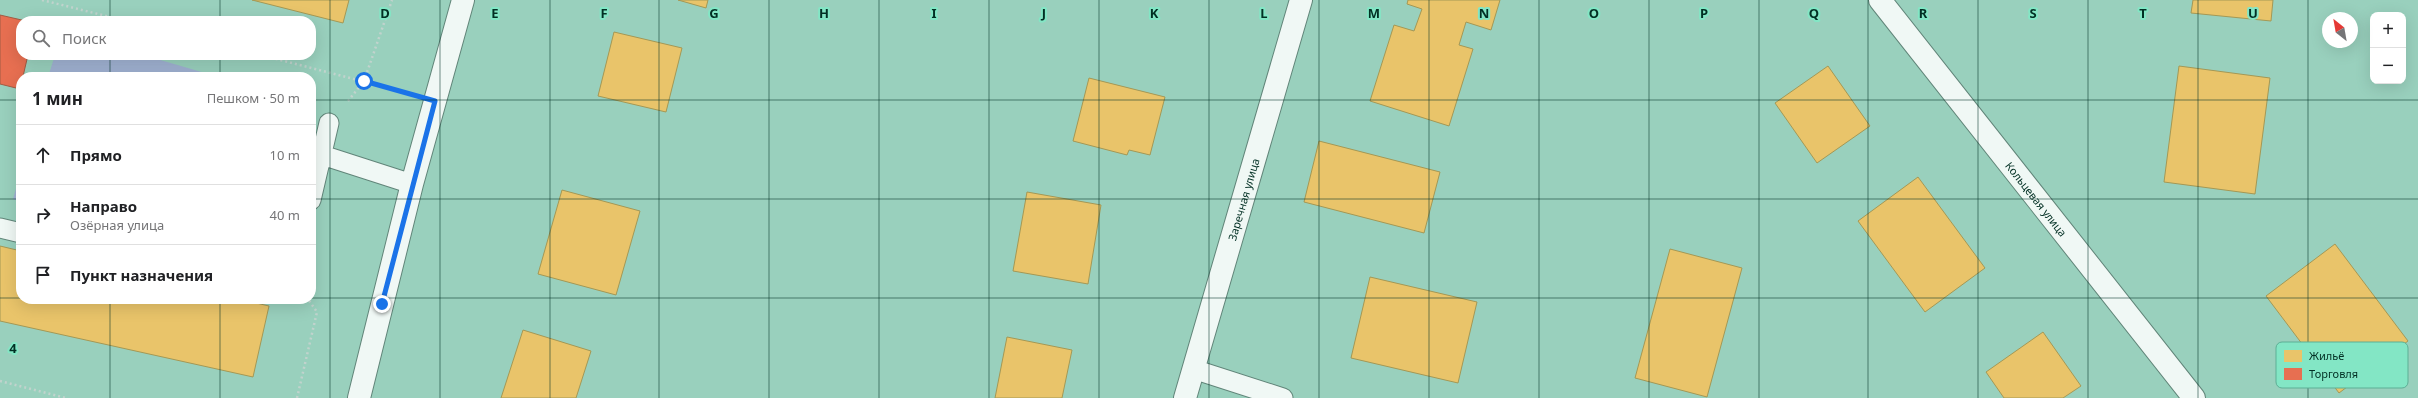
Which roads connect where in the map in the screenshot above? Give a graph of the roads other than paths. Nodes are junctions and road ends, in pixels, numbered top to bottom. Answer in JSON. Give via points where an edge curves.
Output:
{"nodes":[{"id":1,"x":463,"y":0,"type":"edge"},
{"id":2,"x":1301,"y":0,"type":"edge"},
{"id":3,"x":1880,"y":0,"type":"edge"},
{"id":4,"x":329,"y":123,"type":"road end"},
{"id":5,"x":322,"y":155,"type":"junction"},
{"id":6,"x":316,"y":180,"type":"edge"},
{"id":7,"x":412,"y":184,"type":"junction"},
{"id":8,"x":0,"y":228,"type":"edge"},
{"id":9,"x":16,"y":232,"type":"edge"},
{"id":10,"x":1193,"y":369,"type":"junction"},
{"id":11,"x":359,"y":398,"type":"edge"},
{"id":12,"x":1185,"y":398,"type":"edge"},
{"id":13,"x":1283,"y":398,"type":"edge"},
{"id":14,"x":2194,"y":398,"type":"edge"}],
"edges":[{"from":1,"to":7,"type":"street"},
{"from":2,"to":10,"type":"street","name":"Заречная улица"},
{"from":3,"to":14,"type":"street","name":"Кольцевая улица"},
{"from":4,"to":5,"type":"lane"},
{"from":5,"to":6,"type":"lane"},
{"from":5,"to":7,"type":"lane"},
{"from":7,"to":11,"type":"street"},
{"from":8,"to":9,"type":"lane"},
{"from":10,"to":12,"type":"street","name":"Заречная улица"},
{"from":10,"to":13,"type":"lane"}]}
